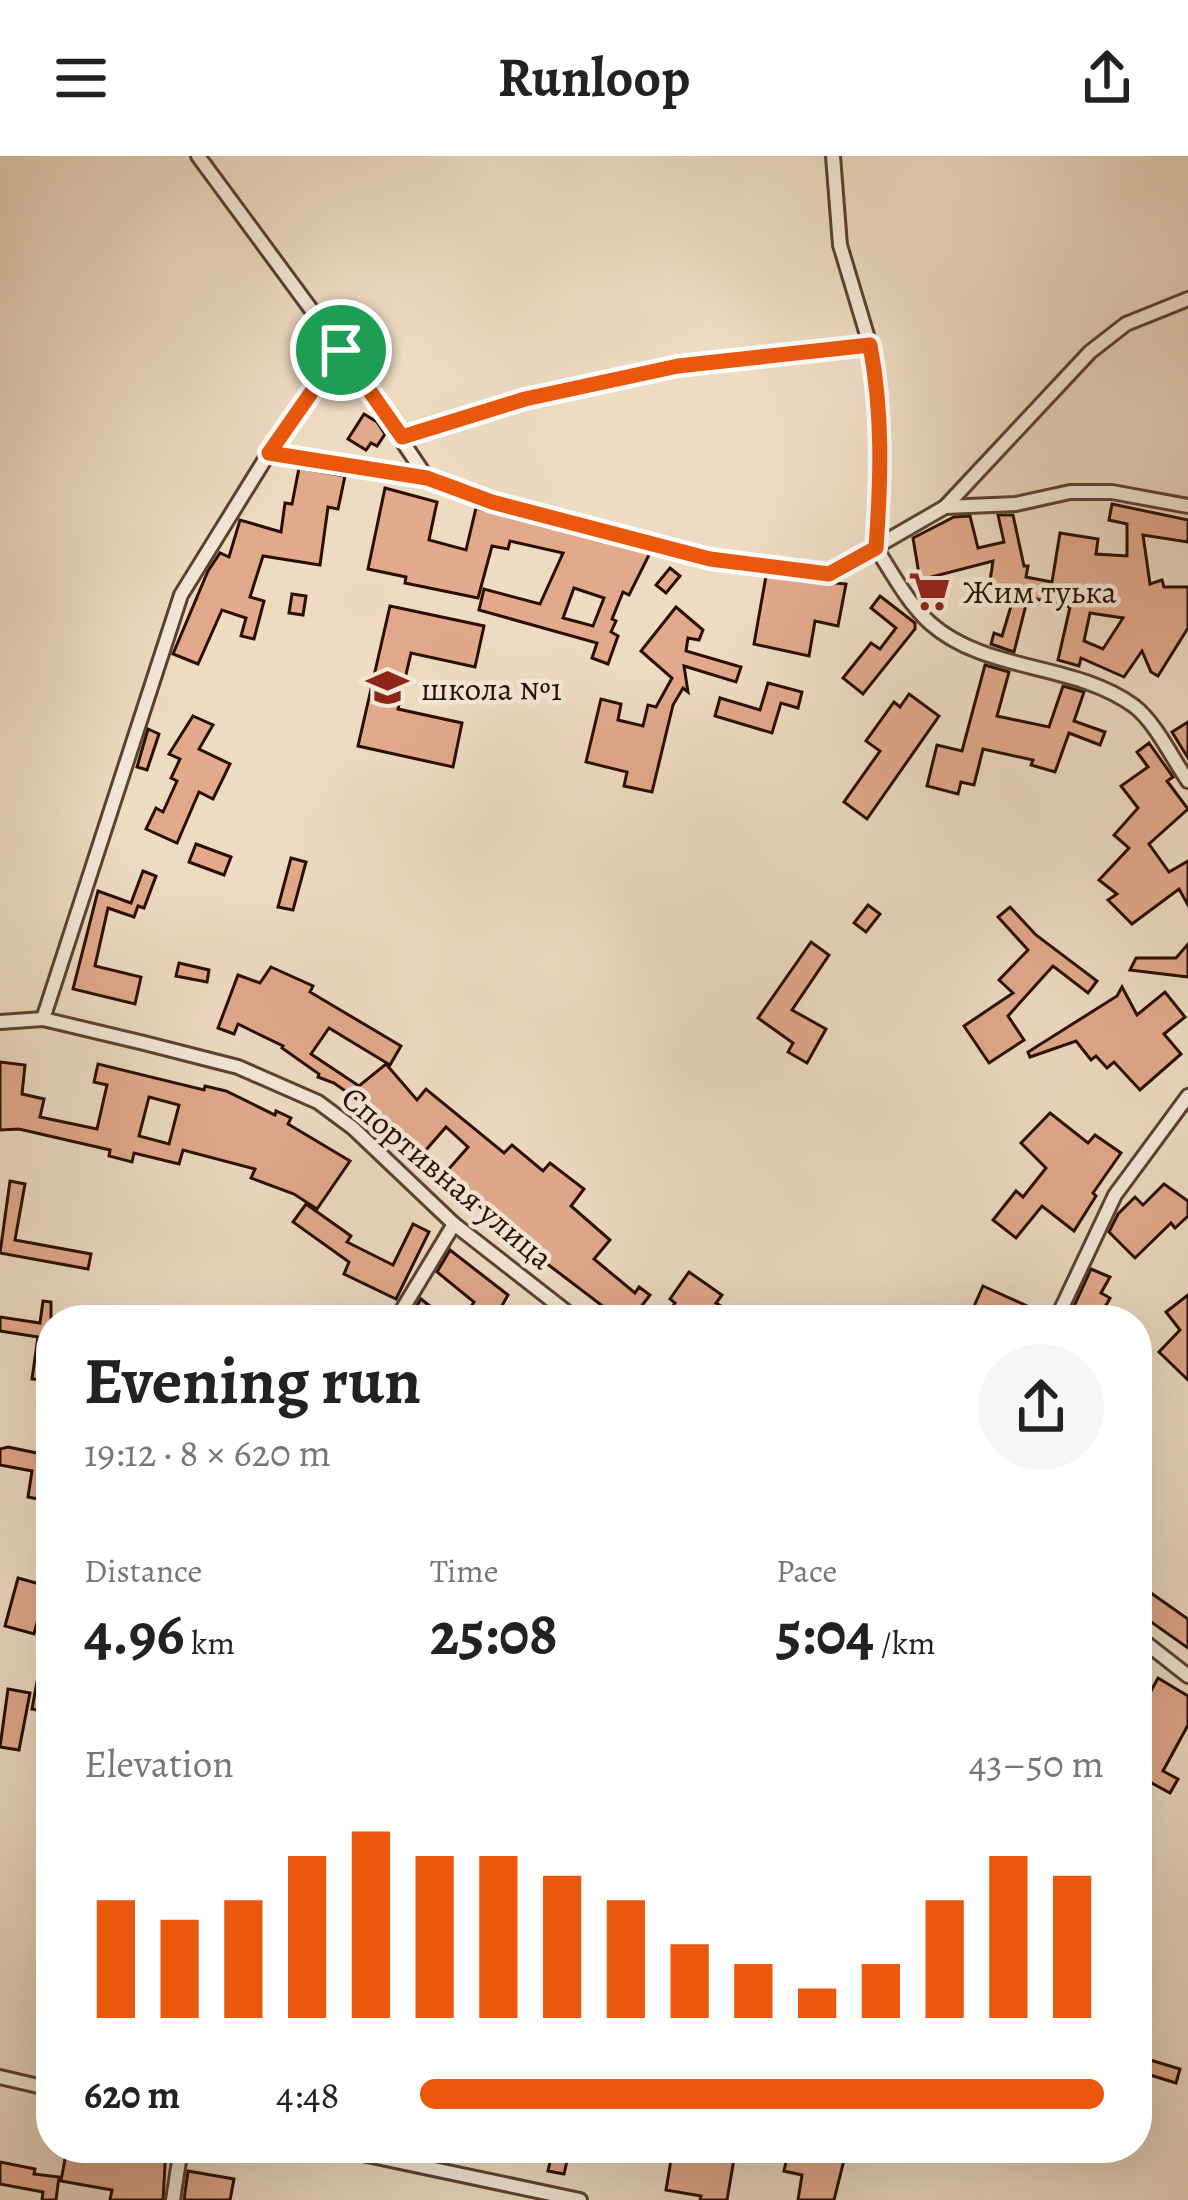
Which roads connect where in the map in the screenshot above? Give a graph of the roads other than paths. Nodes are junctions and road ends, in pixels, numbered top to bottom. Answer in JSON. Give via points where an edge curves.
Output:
{"nodes":[{"id":1,"x":198,"y":156,"type":"edge"},
{"id":2,"x":833,"y":156,"type":"edge"},
{"id":3,"x":1188,"y":298,"type":"edge"},
{"id":4,"x":870,"y":345,"type":"junction"},
{"id":5,"x":341,"y":350,"type":"junction"},
{"id":6,"x":402,"y":437,"type":"junction"},
{"id":7,"x":269,"y":453,"type":"junction"},
{"id":8,"x":427,"y":478,"type":"junction"},
{"id":9,"x":1188,"y":506,"type":"edge"},
{"id":10,"x":945,"y":507,"type":"junction"},
{"id":11,"x":876,"y":548,"type":"junction"},
{"id":12,"x":1188,"y":781,"type":"edge"},
{"id":13,"x":44,"y":1019,"type":"junction"},
{"id":14,"x":0,"y":1022,"type":"edge"},
{"id":15,"x":1188,"y":1096,"type":"edge"},
{"id":16,"x":454,"y":1224,"type":"junction"},
{"id":17,"x":405,"y":1305,"type":"edge"},
{"id":18,"x":558,"y":1305,"type":"edge"},
{"id":19,"x":1063,"y":1305,"type":"edge"},
{"id":20,"x":1152,"y":1648,"type":"edge"},
{"id":21,"x":1188,"y":1676,"type":"edge"},
{"id":22,"x":0,"y":2077,"type":"edge"},
{"id":23,"x":36,"y":2085,"type":"edge"},
{"id":24,"x":178,"y":2163,"type":"edge"},
{"id":25,"x":405,"y":2163,"type":"edge"},
{"id":26,"x":172,"y":2200,"type":"edge"},
{"id":27,"x":580,"y":2200,"type":"edge"}],
"edges":[{"from":1,"to":5,"type":"street"},
{"from":2,"to":4,"type":"street","via":[[840,244]]},
{"from":3,"to":10,"type":"street","via":[[1126,324],[1090,352]]},
{"from":4,"to":6,"type":"street","via":[[678,366],[525,399]]},
{"from":4,"to":11,"type":"street","via":[[882,448]]},
{"from":5,"to":6,"type":"street"},
{"from":5,"to":7,"type":"street"},
{"from":6,"to":8,"type":"street"},
{"from":7,"to":8,"type":"street"},
{"from":7,"to":13,"type":"street","via":[[182,595]]},
{"from":8,"to":11,"type":"street","via":[[710,559],[829,574]]},
{"from":9,"to":10,"type":"street","via":[[1070,491],[1016,504]]},
{"from":10,"to":11,"type":"street"},
{"from":11,"to":12,"type":"street","via":[[931,624],[989,656],[1102,686],[1139,709]]},
{"from":13,"to":14,"type":"street","name":"Спортивная улица"},
{"from":13,"to":16,"type":"street","name":"Спортивная улица","via":[[238,1067],[318,1102]]},
{"from":15,"to":19,"type":"street","via":[[1115,1195]]},
{"from":16,"to":17,"type":"street"},
{"from":16,"to":18,"type":"street","name":"Спортивная улица"},
{"from":20,"to":21,"type":"street"},
{"from":22,"to":23,"type":"street"},
{"from":24,"to":26,"type":"street"},
{"from":25,"to":27,"type":"street"}]}
